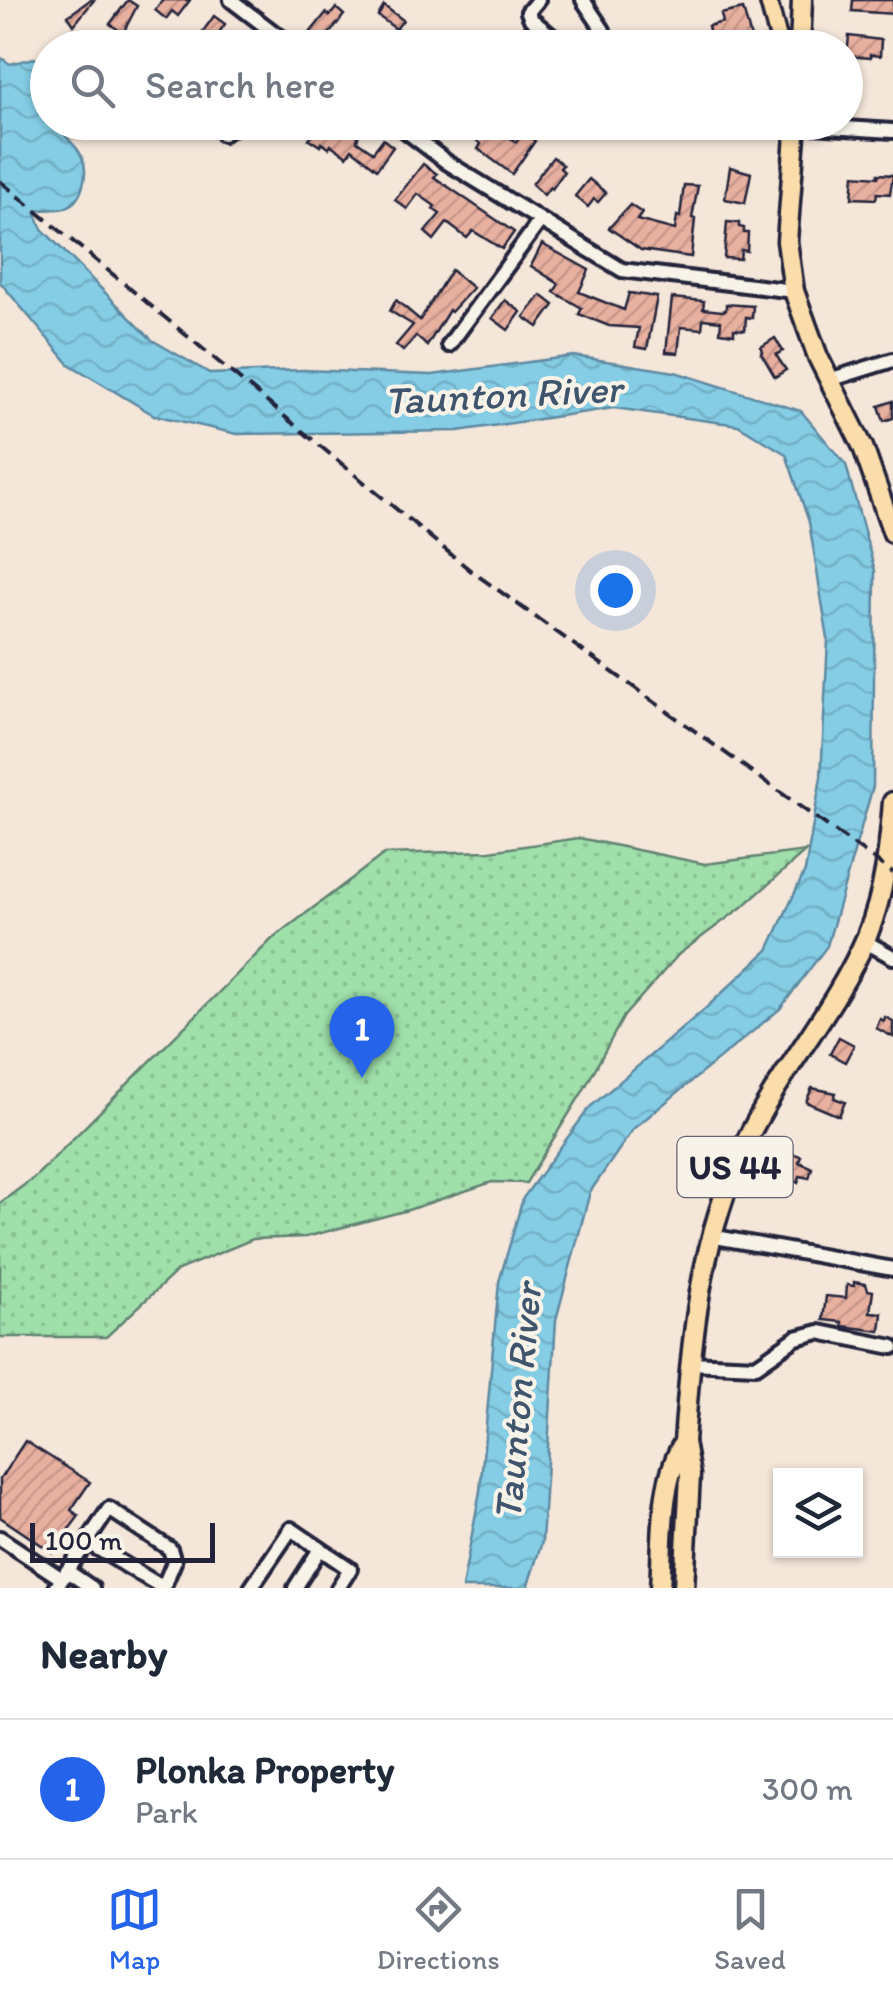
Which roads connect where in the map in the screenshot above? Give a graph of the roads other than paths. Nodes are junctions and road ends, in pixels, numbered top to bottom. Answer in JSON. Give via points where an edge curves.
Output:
{"nodes":[{"id":1,"x":231,"y":0,"type":"edge"},
{"id":2,"x":538,"y":0,"type":"edge"},
{"id":3,"x":582,"y":0,"type":"edge"},
{"id":4,"x":768,"y":0,"type":"edge"},
{"id":5,"x":802,"y":0,"type":"edge"},
{"id":6,"x":271,"y":30,"type":"edge"},
{"id":7,"x":544,"y":30,"type":"edge"},
{"id":8,"x":602,"y":30,"type":"edge"},
{"id":9,"x":776,"y":30,"type":"edge"},
{"id":10,"x":801,"y":30,"type":"edge"},
{"id":11,"x":863,"y":130,"type":"edge"},
{"id":12,"x":893,"y":132,"type":"edge"},
{"id":13,"x":418,"y":140,"type":"edge"},
{"id":14,"x":795,"y":140,"type":"edge"},
{"id":15,"x":540,"y":220,"type":"junction"},
{"id":16,"x":794,"y":291,"type":"junction"},
{"id":17,"x":449,"y":345,"type":"dead end"},
{"id":18,"x":893,"y":360,"type":"edge"},
{"id":19,"x":829,"y":380,"type":"junction"},
{"id":20,"x":893,"y":533,"type":"edge"},
{"id":21,"x":893,"y":802,"type":"edge"},
{"id":22,"x":892,"y":836,"type":"edge"},
{"id":23,"x":864,"y":941,"type":"junction"},
{"id":24,"x":893,"y":957,"type":"edge"},
{"id":25,"x":710,"y":1236,"type":"junction"},
{"id":26,"x":893,"y":1270,"type":"edge"},
{"id":27,"x":893,"y":1346,"type":"edge"},
{"id":28,"x":690,"y":1363,"type":"junction"},
{"id":29,"x":684,"y":1442,"type":"junction"},
{"id":30,"x":0,"y":1538,"type":"edge"},
{"id":31,"x":87,"y":1542,"type":"junction"},
{"id":32,"x":320,"y":1549,"type":"junction"},
{"id":33,"x":62,"y":1579,"type":"edge"},
{"id":34,"x":92,"y":1588,"type":"edge"},
{"id":35,"x":162,"y":1588,"type":"edge"},
{"id":36,"x":251,"y":1588,"type":"edge"},
{"id":37,"x":296,"y":1588,"type":"edge"},
{"id":38,"x":338,"y":1588,"type":"edge"},
{"id":39,"x":660,"y":1588,"type":"edge"},
{"id":40,"x":684,"y":1588,"type":"edge"}],
"edges":[{"from":1,"to":6,"type":"street"},
{"from":2,"to":7,"type":"street","via":[[528,12]]},
{"from":3,"to":8,"type":"street"},
{"from":4,"to":9,"type":"main road"},
{"from":5,"to":10,"type":"highway"},
{"from":11,"to":12,"type":"street"},
{"from":13,"to":15,"type":"street"},
{"from":14,"to":16,"type":"highway","via":[[787,241]]},
{"from":15,"to":16,"type":"street","via":[[622,270]]},
{"from":15,"to":17,"type":"street"},
{"from":16,"to":19,"type":"highway"},
{"from":18,"to":19,"type":"street"},
{"from":19,"to":20,"type":"highway","via":[[863,447]]},
{"from":21,"to":22,"type":"highway","number":"US 44"},
{"from":22,"to":23,"type":"highway","number":"US 44"},
{"from":23,"to":24,"type":"street"},
{"from":23,"to":25,"type":"highway","number":"US 44","via":[[758,1117]]},
{"from":25,"to":26,"type":"street"},
{"from":25,"to":28,"type":"highway","number":"US 44"},
{"from":27,"to":28,"type":"street","via":[[819,1332],[796,1338],[756,1366]]},
{"from":28,"to":29,"type":"highway","number":"US 44"},
{"from":29,"to":39,"type":"highway","number":"US 44","via":[[670,1483]]},
{"from":29,"to":40,"type":"highway","number":"US 44","via":[[690,1475]]},
{"from":30,"to":33,"type":"street"},
{"from":31,"to":33,"type":"street"},
{"from":31,"to":35,"type":"street"},
{"from":31,"to":35,"type":"street","via":[[110,1509],[170,1549],[174,1562]]},
{"from":32,"to":36,"type":"street","via":[[291,1529]]},
{"from":32,"to":37,"type":"street"},
{"from":32,"to":38,"type":"street","via":[[350,1569]]},
{"from":33,"to":34,"type":"street"}]}
